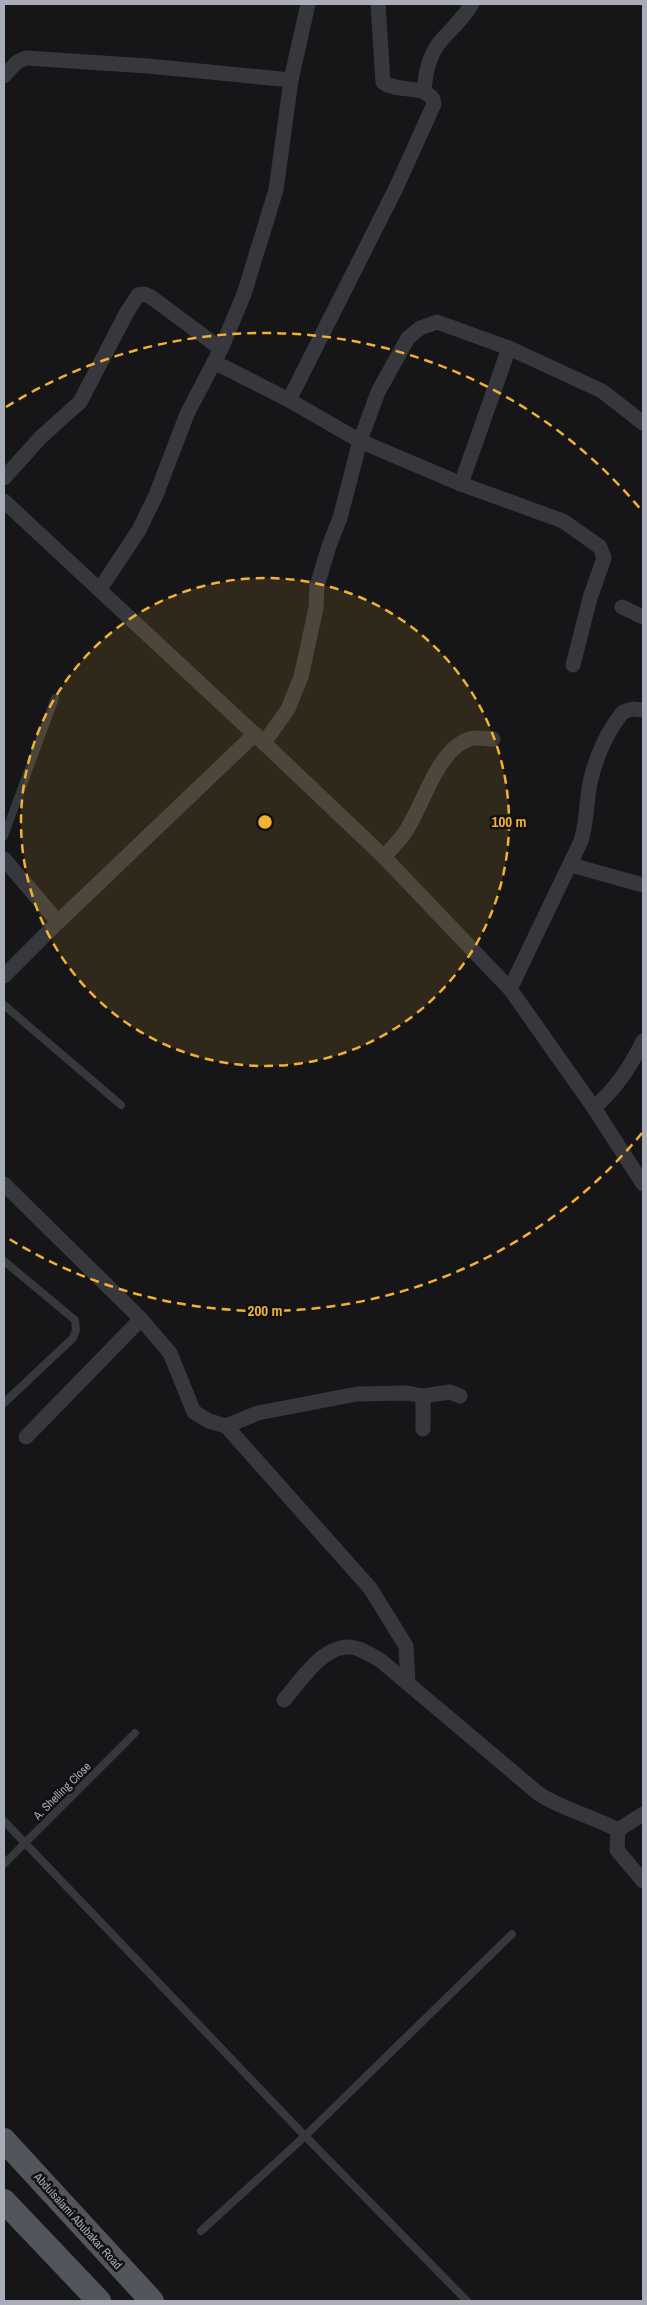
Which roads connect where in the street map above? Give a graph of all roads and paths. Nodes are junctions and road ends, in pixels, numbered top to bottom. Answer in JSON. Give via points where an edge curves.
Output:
{"nodes":[{"id":1,"x":308,"y":4,"type":"edge"},
{"id":2,"x":378,"y":4,"type":"edge"},
{"id":3,"x":472,"y":4,"type":"edge"},
{"id":4,"x":4,"y":75,"type":"edge"},
{"id":5,"x":291,"y":80,"type":"junction"},
{"id":6,"x":424,"y":92,"type":"junction"},
{"id":7,"x":509,"y":348,"type":"junction"},
{"id":8,"x":218,"y":356,"type":"junction"},
{"id":9,"x":289,"y":400,"type":"junction"},
{"id":10,"x":643,"y":423,"type":"edge"},
{"id":11,"x":360,"y":441,"type":"junction"},
{"id":12,"x":4,"y":478,"type":"edge"},
{"id":13,"x":461,"y":484,"type":"junction"},
{"id":14,"x":4,"y":501,"type":"edge"},
{"id":15,"x":100,"y":589,"type":"junction"},
{"id":16,"x":622,"y":607,"type":"dead end"},
{"id":17,"x":643,"y":617,"type":"edge"},
{"id":18,"x":573,"y":665,"type":"dead end"},
{"id":19,"x":55,"y":698,"type":"dead end"},
{"id":20,"x":643,"y":710,"type":"edge"},
{"id":21,"x":260,"y":739,"type":"junction"},
{"id":22,"x":494,"y":739,"type":"dead end"},
{"id":23,"x":4,"y":836,"type":"edge"},
{"id":24,"x":384,"y":857,"type":"junction"},
{"id":25,"x":4,"y":859,"type":"edge"},
{"id":26,"x":571,"y":865,"type":"junction"},
{"id":27,"x":643,"y":885,"type":"edge"},
{"id":28,"x":58,"y":922,"type":"junction"},
{"id":29,"x":4,"y":976,"type":"edge"},
{"id":30,"x":510,"y":990,"type":"junction"},
{"id":31,"x":4,"y":1005,"type":"edge"},
{"id":32,"x":643,"y":1041,"type":"edge"},
{"id":33,"x":121,"y":1105,"type":"dead end"},
{"id":34,"x":594,"y":1108,"type":"junction"},
{"id":35,"x":641,"y":1175,"type":"edge"},
{"id":36,"x":4,"y":1184,"type":"edge"},
{"id":37,"x":4,"y":1262,"type":"edge"},
{"id":38,"x":141,"y":1319,"type":"junction"},
{"id":39,"x":423,"y":1396,"type":"junction"},
{"id":40,"x":460,"y":1396,"type":"dead end"},
{"id":41,"x":4,"y":1403,"type":"edge"},
{"id":42,"x":226,"y":1426,"type":"junction"},
{"id":43,"x":423,"y":1429,"type":"dead end"},
{"id":44,"x":26,"y":1437,"type":"dead end"},
{"id":45,"x":408,"y":1683,"type":"junction"},
{"id":46,"x":284,"y":1700,"type":"dead end"},
{"id":47,"x":135,"y":1733,"type":"dead end"},
{"id":48,"x":643,"y":1814,"type":"edge"},
{"id":49,"x":4,"y":1821,"type":"edge"},
{"id":50,"x":618,"y":1830,"type":"junction"},
{"id":51,"x":25,"y":1844,"type":"junction"},
{"id":52,"x":4,"y":1864,"type":"edge"},
{"id":53,"x":643,"y":1881,"type":"edge"},
{"id":54,"x":512,"y":1934,"type":"dead end"},
{"id":55,"x":305,"y":2136,"type":"junction"},
{"id":56,"x":4,"y":2140,"type":"edge"},
{"id":57,"x":4,"y":2201,"type":"edge"},
{"id":58,"x":201,"y":2231,"type":"dead end"},
{"id":59,"x":99,"y":2301,"type":"edge"},
{"id":60,"x":152,"y":2301,"type":"edge"},
{"id":61,"x":467,"y":2301,"type":"edge"}],
"edges":[{"from":1,"to":5,"type":"street"},
{"from":2,"to":6,"type":"street","via":[[383,82],[396,88]]},
{"from":3,"to":6,"type":"street","via":[[456,27],[438,44],[425,77]]},
{"from":4,"to":5,"type":"street","via":[[26,58]]},
{"from":5,"to":8,"type":"street","via":[[276,190],[244,294]]},
{"from":6,"to":9,"type":"street","via":[[432,97],[434,104],[420,136]]},
{"from":7,"to":10,"type":"street","via":[[602,391]]},
{"from":7,"to":11,"type":"street","via":[[437,322],[420,328],[408,338],[392,364]]},
{"from":7,"to":13,"type":"street"},
{"from":8,"to":9,"type":"street"},
{"from":8,"to":12,"type":"street","via":[[150,297],[138,295],[80,402],[41,437]]},
{"from":8,"to":15,"type":"street","via":[[187,414],[140,530]]},
{"from":9,"to":11,"type":"street"},
{"from":11,"to":13,"type":"street"},
{"from":11,"to":21,"type":"street","via":[[340,518],[317,586],[301,677],[288,709]]},
{"from":13,"to":18,"type":"street","via":[[563,521],[603,552],[604,558]]},
{"from":14,"to":15,"type":"street"},
{"from":15,"to":21,"type":"street"},
{"from":16,"to":17,"type":"street"},
{"from":19,"to":23,"type":"lane"},
{"from":20,"to":26,"type":"street","via":[[623,712],[599,752],[590,784],[586,824]]},
{"from":21,"to":24,"type":"street"},
{"from":21,"to":28,"type":"street"},
{"from":22,"to":24,"type":"street","via":[[466,740],[447,757],[437,768],[405,833]]},
{"from":24,"to":30,"type":"street"},
{"from":25,"to":28,"type":"street"},
{"from":26,"to":27,"type":"street"},
{"from":26,"to":30,"type":"street"},
{"from":28,"to":29,"type":"street"},
{"from":30,"to":34,"type":"street"},
{"from":31,"to":33,"type":"lane"},
{"from":32,"to":34,"type":"street","via":[[630,1069]]},
{"from":34,"to":35,"type":"street"},
{"from":36,"to":38,"type":"street"},
{"from":37,"to":41,"type":"lane","via":[[75,1320],[76,1330],[73,1338]]},
{"from":38,"to":42,"type":"street","via":[[170,1354],[194,1412]]},
{"from":38,"to":44,"type":"street"},
{"from":39,"to":40,"type":"street","via":[[450,1392]]},
{"from":39,"to":42,"type":"street","via":[[357,1394],[258,1413]]},
{"from":39,"to":43,"type":"street"},
{"from":42,"to":45,"type":"street","via":[[370,1588],[406,1646]]},
{"from":45,"to":46,"type":"street","via":[[380,1660],[357,1648],[340,1648],[322,1656]]},
{"from":45,"to":50,"type":"street","via":[[539,1794]]},
{"from":47,"to":51,"type":"lane","name":"A. Shelling Close"},
{"from":48,"to":50,"type":"street"},
{"from":49,"to":51,"type":"lane"},
{"from":50,"to":53,"type":"street","via":[[618,1850]]},
{"from":51,"to":52,"type":"lane","name":"A. Shelling Close"},
{"from":51,"to":55,"type":"lane"},
{"from":54,"to":55,"type":"lane"},
{"from":55,"to":58,"type":"lane"},
{"from":55,"to":61,"type":"lane"},
{"from":56,"to":60,"type":"main road","name":"Abdulsalami Abubakar Road"},
{"from":57,"to":59,"type":"main road"}]}
